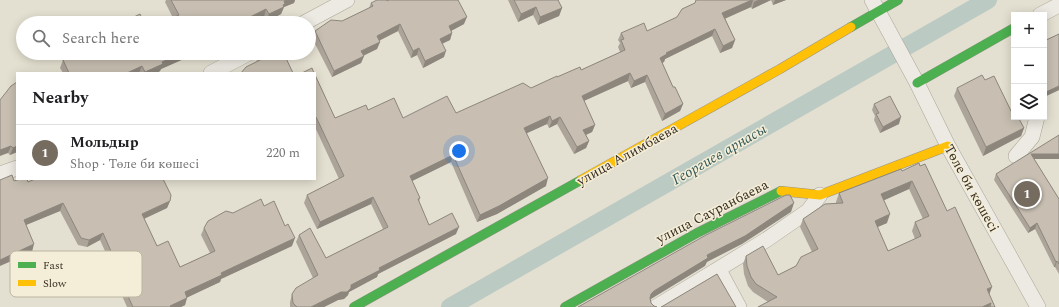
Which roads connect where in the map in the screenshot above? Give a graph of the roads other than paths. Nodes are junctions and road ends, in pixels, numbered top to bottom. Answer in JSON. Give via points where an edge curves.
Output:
{"nodes":[{"id":1,"x":347,"y":0,"type":"edge"},
{"id":2,"x":898,"y":0,"type":"edge"},
{"id":3,"x":1059,"y":5,"type":"edge"},
{"id":4,"x":876,"y":9,"type":"edge"},
{"id":5,"x":1046,"y":12,"type":"edge"},
{"id":6,"x":316,"y":17,"type":"edge"},
{"id":7,"x":1011,"y":35,"type":"edge"},
{"id":8,"x":236,"y":60,"type":"edge"},
{"id":9,"x":213,"y":72,"type":"edge"},
{"id":10,"x":916,"y":83,"type":"junction"},
{"id":11,"x":1036,"y":120,"type":"edge"},
{"id":12,"x":948,"y":146,"type":"junction"},
{"id":13,"x":1016,"y":156,"type":"dead end"},
{"id":14,"x":16,"y":168,"type":"edge"},
{"id":15,"x":0,"y":174,"type":"edge"},
{"id":16,"x":820,"y":194,"type":"junction"},
{"id":17,"x":719,"y":270,"type":"junction"},
{"id":18,"x":1034,"y":306,"type":"edge"},
{"id":19,"x":354,"y":307,"type":"edge"},
{"id":20,"x":565,"y":307,"type":"edge"},
{"id":21,"x":656,"y":307,"type":"edge"},
{"id":22,"x":739,"y":307,"type":"edge"}],
"edges":[{"from":1,"to":6,"type":"street"},
{"from":2,"to":4,"type":"street","name":"улица Алимбаева"},
{"from":3,"to":5,"type":"street"},
{"from":4,"to":10,"type":"street","name":"Төле би көшесі"},
{"from":4,"to":19,"type":"street","name":"улица Алимбаева","via":[[780,68]]},
{"from":7,"to":10,"type":"street"},
{"from":8,"to":9,"type":"street"},
{"from":10,"to":12,"type":"street","name":"Төле би көшесі"},
{"from":11,"to":13,"type":"street","via":[[1032,137]]},
{"from":12,"to":16,"type":"street","name":"улица Сауранбаева"},
{"from":12,"to":18,"type":"street","name":"Төле би көшесі"},
{"from":14,"to":15,"type":"street"},
{"from":16,"to":17,"type":"street","via":[[808,211]]},
{"from":16,"to":20,"type":"street","name":"улица Сауранбаева","via":[[781,191],[697,233]]},
{"from":17,"to":21,"type":"street"},
{"from":17,"to":22,"type":"street"}]}
